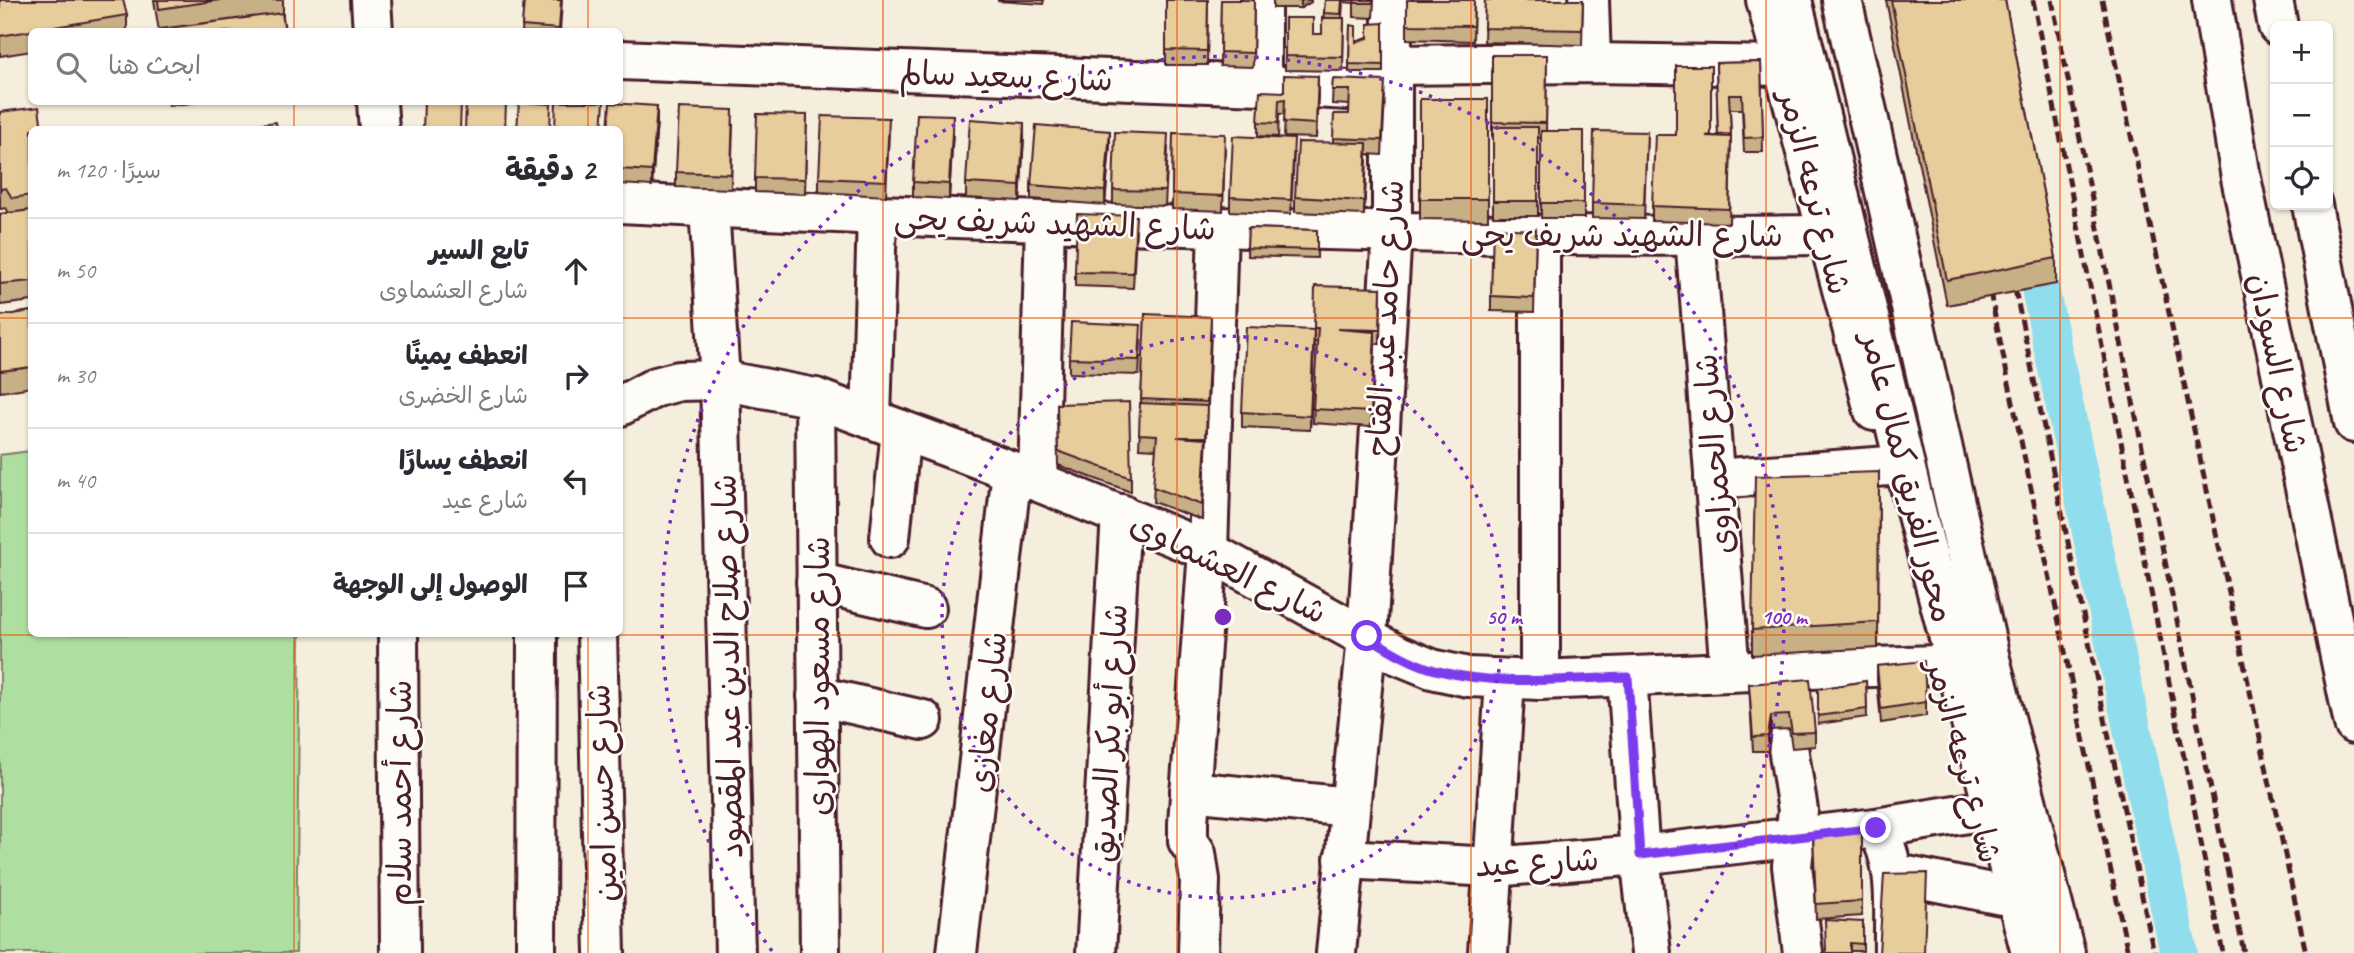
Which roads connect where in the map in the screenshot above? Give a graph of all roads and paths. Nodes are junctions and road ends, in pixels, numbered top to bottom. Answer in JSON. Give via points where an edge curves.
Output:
{"nodes":[{"id":1,"x":371,"y":0,"type":"edge"},
{"id":2,"x":1261,"y":0,"type":"edge"},
{"id":3,"x":1392,"y":0,"type":"edge"},
{"id":4,"x":1589,"y":0,"type":"edge"},
{"id":5,"x":1766,"y":0,"type":"edge"},
{"id":6,"x":1792,"y":0,"type":"edge"},
{"id":7,"x":1842,"y":0,"type":"edge"},
{"id":8,"x":2212,"y":0,"type":"edge"},
{"id":9,"x":2273,"y":0,"type":"edge"},
{"id":10,"x":2277,"y":21,"type":"edge"},
{"id":11,"x":373,"y":28,"type":"edge"},
{"id":12,"x":623,"y":60,"type":"edge"},
{"id":13,"x":1591,"y":63,"type":"junction"},
{"id":14,"x":1785,"y":66,"type":"junction"},
{"id":15,"x":1391,"y":79,"type":"junction"},
{"id":16,"x":1261,"y":85,"type":"junction"},
{"id":17,"x":377,"y":105,"type":"edge"},
{"id":18,"x":379,"y":126,"type":"edge"},
{"id":19,"x":623,"y":203,"type":"edge"},
{"id":20,"x":709,"y":208,"type":"junction"},
{"id":21,"x":2313,"y":210,"type":"edge"},
{"id":22,"x":877,"y":216,"type":"junction"},
{"id":23,"x":1045,"y":221,"type":"junction"},
{"id":24,"x":1218,"y":227,"type":"junction"},
{"id":25,"x":1392,"y":233,"type":"junction"},
{"id":26,"x":1539,"y":234,"type":"junction"},
{"id":27,"x":1826,"y":235,"type":"junction"},
{"id":28,"x":1695,"y":237,"type":"junction"},
{"id":29,"x":720,"y":380,"type":"junction"},
{"id":30,"x":815,"y":398,"type":"junction"},
{"id":31,"x":623,"y":404,"type":"edge"},
{"id":32,"x":2354,"y":423,"type":"edge"},
{"id":33,"x":886,"y":425,"type":"junction"},
{"id":34,"x":1889,"y":466,"type":"junction"},
{"id":35,"x":1025,"y":476,"type":"junction"},
{"id":36,"x":1714,"y":479,"type":"junction"},
{"id":37,"x":1121,"y":514,"type":"junction"},
{"id":38,"x":890,"y":538,"type":"dead end"},
{"id":39,"x":1208,"y":551,"type":"junction"},
{"id":40,"x":816,"y":582,"type":"junction"},
{"id":41,"x":926,"y":608,"type":"dead end"},
{"id":42,"x":1367,"y":636,"type":"junction"},
{"id":43,"x":398,"y":637,"type":"edge"},
{"id":44,"x":537,"y":637,"type":"edge"},
{"id":45,"x":597,"y":637,"type":"edge"},
{"id":46,"x":1938,"y":665,"type":"junction"},
{"id":47,"x":1776,"y":670,"type":"junction"},
{"id":48,"x":1730,"y":672,"type":"junction"},
{"id":49,"x":1628,"y":677,"type":"junction"},
{"id":50,"x":1522,"y":680,"type":"junction"},
{"id":51,"x":817,"y":696,"type":"junction"},
{"id":52,"x":923,"y":720,"type":"dead end"},
{"id":53,"x":2354,"y":724,"type":"edge"},
{"id":54,"x":1190,"y":791,"type":"junction"},
{"id":55,"x":1349,"y":807,"type":"junction"},
{"id":56,"x":1980,"y":811,"type":"junction"},
{"id":57,"x":1876,"y":828,"type":"junction"},
{"id":58,"x":1795,"y":836,"type":"junction"},
{"id":59,"x":1640,"y":855,"type":"junction"},
{"id":60,"x":1344,"y":859,"type":"junction"},
{"id":61,"x":1493,"y":867,"type":"junction"},
{"id":62,"x":1893,"y":873,"type":"junction"},
{"id":63,"x":2001,"y":895,"type":"junction"},
{"id":64,"x":400,"y":953,"type":"edge"},
{"id":65,"x":536,"y":953,"type":"edge"},
{"id":66,"x":605,"y":953,"type":"edge"},
{"id":67,"x":735,"y":953,"type":"edge"},
{"id":68,"x":820,"y":953,"type":"edge"},
{"id":69,"x":957,"y":953,"type":"edge"},
{"id":70,"x":1096,"y":953,"type":"edge"},
{"id":71,"x":1198,"y":953,"type":"edge"},
{"id":72,"x":1336,"y":953,"type":"edge"},
{"id":73,"x":1488,"y":953,"type":"edge"},
{"id":74,"x":1651,"y":953,"type":"edge"},
{"id":75,"x":1802,"y":953,"type":"edge"},
{"id":76,"x":1894,"y":953,"type":"edge"},
{"id":77,"x":2014,"y":953,"type":"edge"},
{"id":78,"x":2031,"y":953,"type":"edge"},
{"id":79,"x":2065,"y":953,"type":"edge"}],
"edges":[{"from":1,"to":11,"type":"main road"},
{"from":2,"to":16,"type":"main road"},
{"from":3,"to":15,"type":"main road","name":"شارع حامد عبد الفتاح"},
{"from":4,"to":13,"type":"main road"},
{"from":5,"to":14,"type":"main road","name":"شارع ترعه الزمر"},
{"from":6,"to":78,"type":"main road","name":"محور الفريق كمال عامر","via":[[1917,515]]},
{"from":7,"to":79,"type":"main road","name":"محور الفريق كمال عامر","via":[[1987,646]]},
{"from":8,"to":53,"type":"main road","name":"شارع السودان","via":[[2241,178]]},
{"from":9,"to":10,"type":"main road"},
{"from":12,"to":16,"type":"main road","name":"شارع سعيد سالم"},
{"from":13,"to":14,"type":"main road","name":"شارع سعيد سالم"},
{"from":13,"to":15,"type":"main road","name":"شارع سعيد سالم"},
{"from":14,"to":27,"type":"main road","name":"شارع ترعه الزمر"},
{"from":15,"to":16,"type":"main road","name":"شارع سعيد سالم"},
{"from":15,"to":25,"type":"main road","name":"شارع حامد عبد الفتاح"},
{"from":17,"to":18,"type":"main road"},
{"from":19,"to":20,"type":"main road","name":"شارع الشهيد شريف يحى"},
{"from":20,"to":22,"type":"main road","name":"شارع الشهيد شريف يحى"},
{"from":20,"to":29,"type":"main road","name":"شارع صلاح الدين عبد المقصود"},
{"from":21,"to":32,"type":"main road","name":"شارع السودان"},
{"from":22,"to":23,"type":"main road","name":"شارع الشهيد شريف يحى"},
{"from":22,"to":33,"type":"main road"},
{"from":23,"to":24,"type":"main road","name":"شارع الشهيد شريف يحى"},
{"from":23,"to":35,"type":"main road","name":"شارع مغازى"},
{"from":24,"to":25,"type":"main road","name":"شارع الشهيد شريف يحى"},
{"from":24,"to":39,"type":"main road"},
{"from":25,"to":26,"type":"main road","name":"شارع الشهيد شريف يحى"},
{"from":25,"to":42,"type":"main road","name":"شارع حامد عبد الفتاح"},
{"from":26,"to":28,"type":"main road","name":"شارع الشهيد شريف يحى"},
{"from":26,"to":50,"type":"main road"},
{"from":27,"to":28,"type":"main road","name":"شارع الشهيد شريف يحى"},
{"from":27,"to":34,"type":"main road","name":"شارع ترعه الزمر"},
{"from":28,"to":36,"type":"main road","name":"شارع الحمزاوى"},
{"from":29,"to":30,"type":"main road","name":"شارع العشماوى"},
{"from":29,"to":31,"type":"main road","name":"شارع العشماوى","via":[[679,381]]},
{"from":29,"to":67,"type":"main road","name":"شارع صلاح الدين عبد المقصود"},
{"from":30,"to":33,"type":"main road","name":"شارع العشماوى"},
{"from":30,"to":40,"type":"main road","name":"شارع مسعود الهوارى"},
{"from":33,"to":35,"type":"main road","name":"شارع العشماوى"},
{"from":33,"to":38,"type":"main road"},
{"from":34,"to":36,"type":"main road"},
{"from":34,"to":46,"type":"main road","name":"شارع ترعه الزمر"},
{"from":35,"to":37,"type":"main road","name":"شارع العشماوى"},
{"from":35,"to":69,"type":"main road","name":"شارع مغازى"},
{"from":36,"to":48,"type":"main road","name":"شارع الحمزاوى"},
{"from":37,"to":39,"type":"main road","name":"شارع العشماوى"},
{"from":37,"to":70,"type":"main road","name":"شارع أبو بكر الصديق"},
{"from":39,"to":42,"type":"main road","name":"شارع العشماوى"},
{"from":39,"to":54,"type":"main road"},
{"from":40,"to":41,"type":"main road"},
{"from":40,"to":51,"type":"main road","name":"شارع مسعود الهوارى"},
{"from":42,"to":50,"type":"main road","name":"شارع العشماوى","via":[[1432,669],[1468,677]]},
{"from":42,"to":55,"type":"main road","name":"شارع حامد عبد الفتاح"},
{"from":43,"to":64,"type":"main road","name":"شارع أحمد سلام"},
{"from":44,"to":65,"type":"main road"},
{"from":45,"to":66,"type":"main road","name":"شارع حسن امين"},
{"from":46,"to":47,"type":"main road","name":"شارع العشماوى"},
{"from":46,"to":56,"type":"main road","name":"شارع ترعه الزمر"},
{"from":47,"to":48,"type":"main road","name":"شارع العشماوى"},
{"from":47,"to":58,"type":"main road","via":[[1798,810]]},
{"from":48,"to":49,"type":"main road","name":"شارع العشماوى"},
{"from":49,"to":50,"type":"main road","name":"شارع العشماوى"},
{"from":49,"to":59,"type":"main road"},
{"from":50,"to":61,"type":"main road"},
{"from":51,"to":52,"type":"main road"},
{"from":51,"to":68,"type":"main road","name":"شارع مسعود الهوارى"},
{"from":54,"to":55,"type":"main road"},
{"from":54,"to":71,"type":"main road","via":[[1188,841],[1196,853],[1200,880]]},
{"from":55,"to":60,"type":"main road","name":"شارع حامد عبد الفتاح"},
{"from":56,"to":57,"type":"main road","name":"شارع عيد"},
{"from":56,"to":63,"type":"main road","name":"شارع ترعه الزمر"},
{"from":57,"to":58,"type":"main road","name":"شارع عيد"},
{"from":57,"to":62,"type":"main road","via":[[1889,850]]},
{"from":58,"to":59,"type":"main road","name":"شارع عيد"},
{"from":58,"to":75,"type":"main road","via":[[1792,866]]},
{"from":59,"to":61,"type":"main road","name":"شارع عيد"},
{"from":59,"to":74,"type":"main road"},
{"from":60,"to":61,"type":"main road","name":"شارع عيد"},
{"from":60,"to":72,"type":"main road","name":"شارع حامد عبد الفتاح"},
{"from":61,"to":73,"type":"main road"},
{"from":62,"to":63,"type":"main road"},
{"from":62,"to":76,"type":"main road"},
{"from":63,"to":77,"type":"main road","name":"شارع ترعه الزمر"}]}
